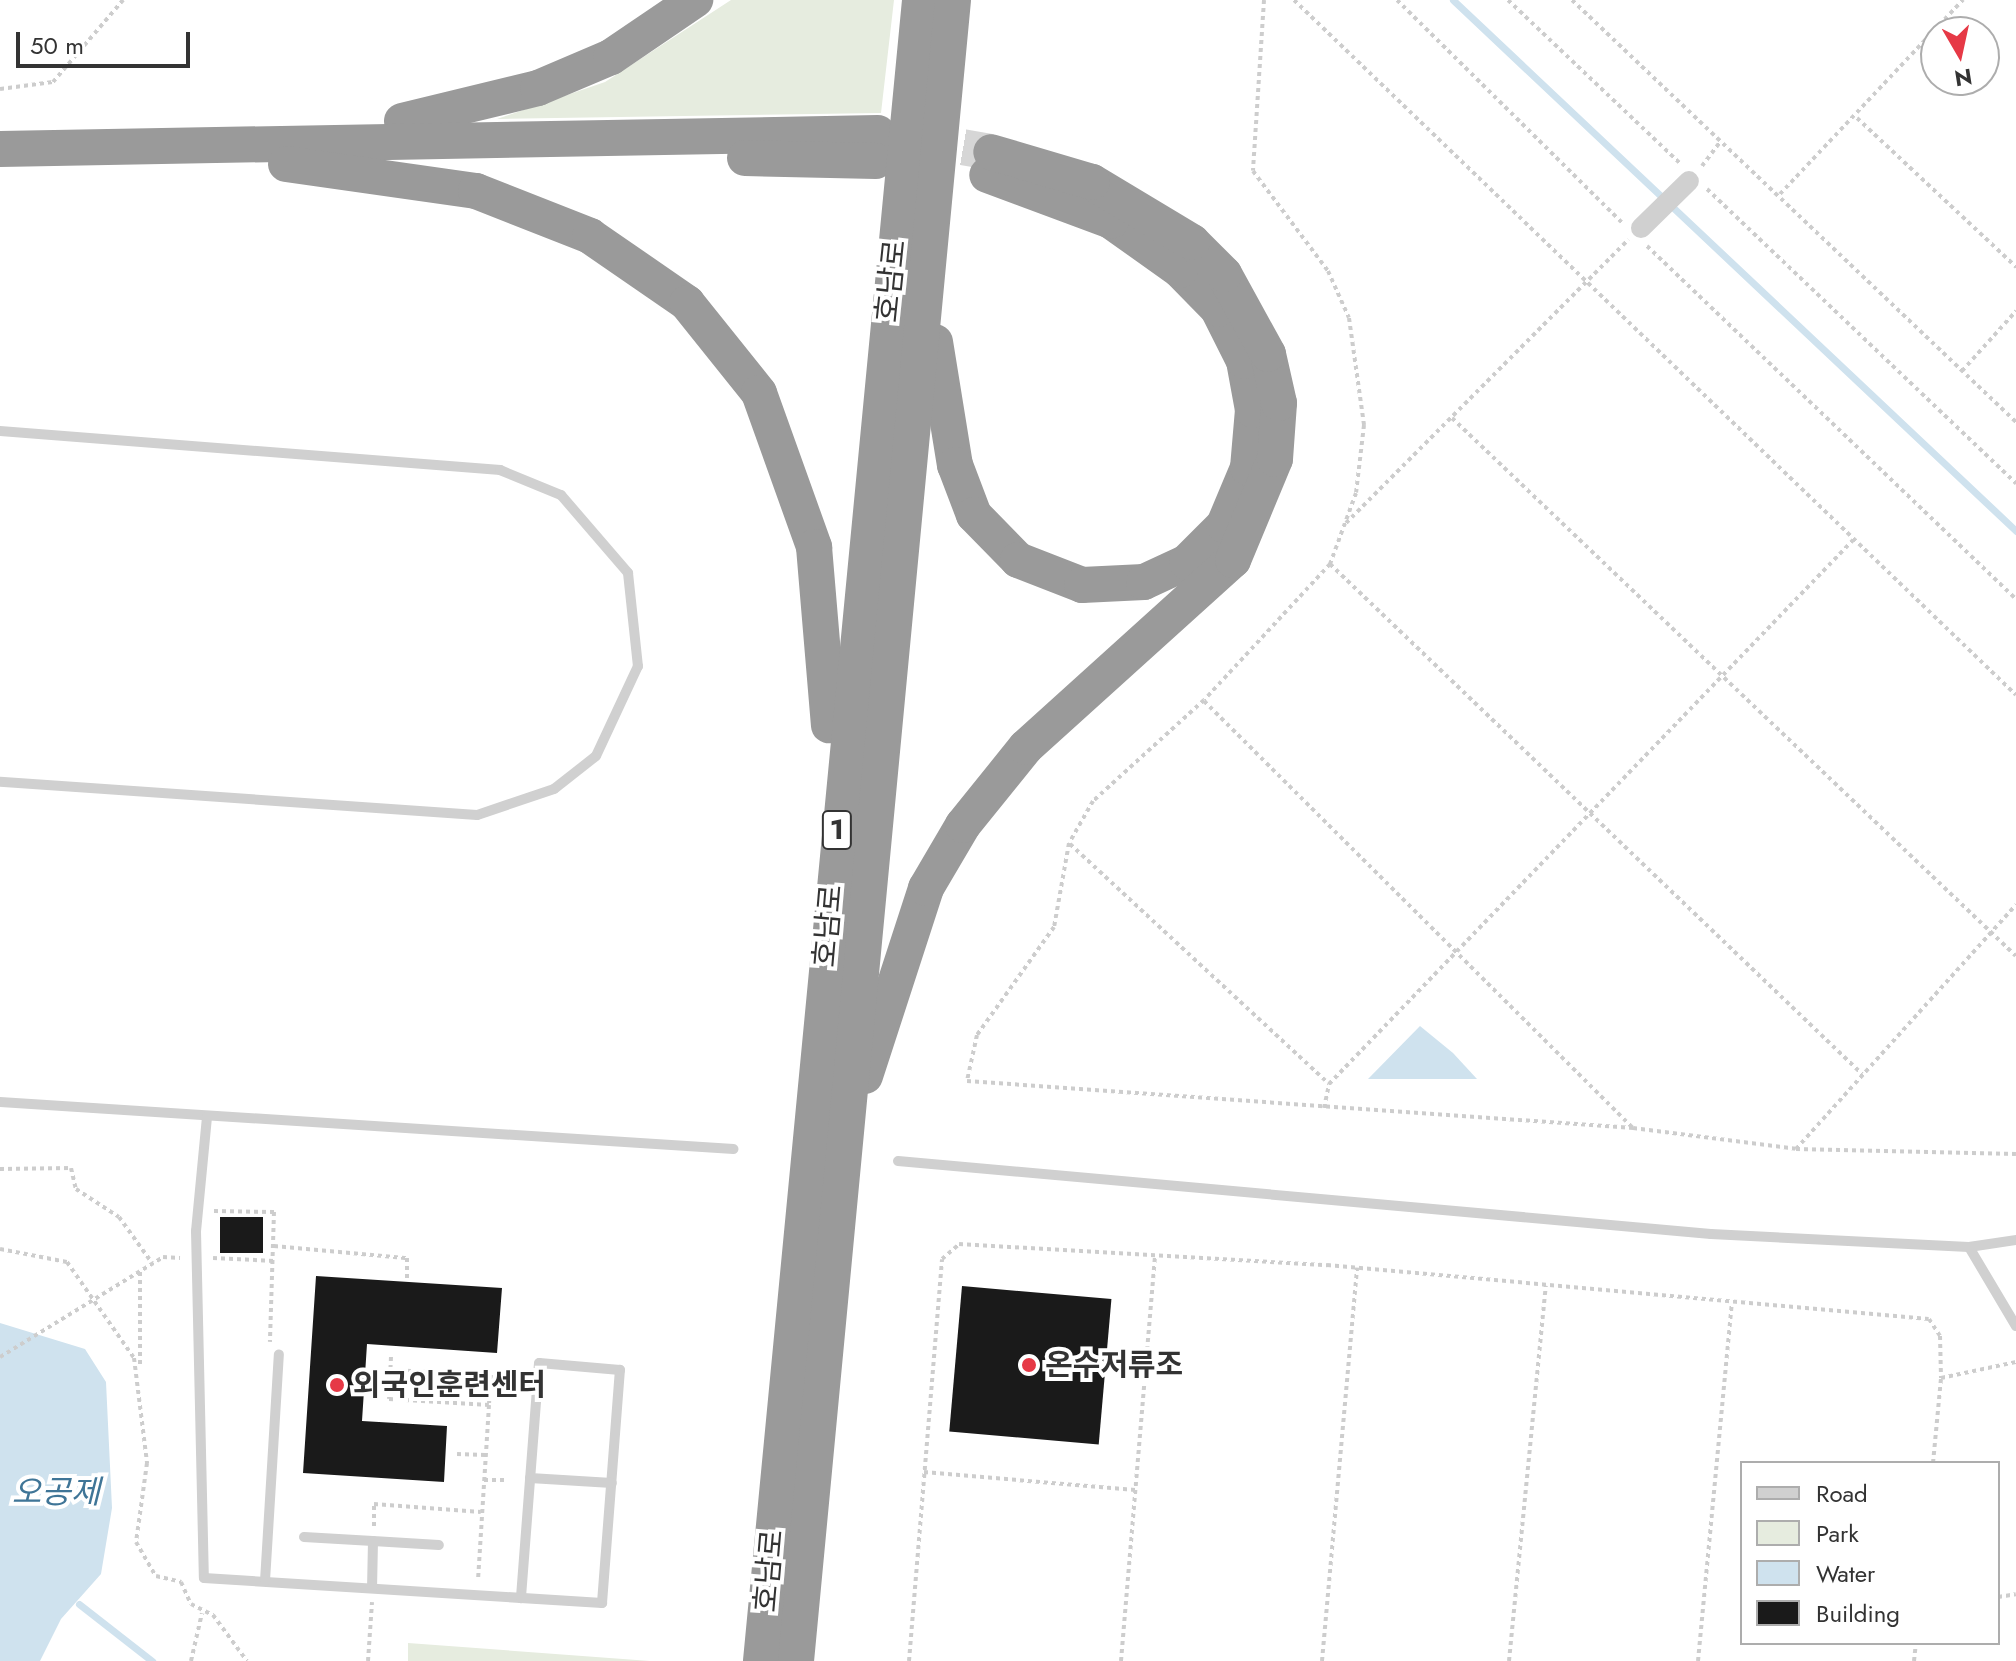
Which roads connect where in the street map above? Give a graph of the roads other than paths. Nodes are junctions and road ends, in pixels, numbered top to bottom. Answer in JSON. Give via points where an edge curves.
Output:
{"nodes":[{"id":1,"x":695,"y":0,"type":"edge"},
{"id":2,"x":920,"y":0,"type":"edge"},
{"id":3,"x":953,"y":0,"type":"edge"},
{"id":4,"x":877,"y":147,"type":"tunnel mouth"},
{"id":5,"x":0,"y":149,"type":"edge"},
{"id":6,"x":280,"y":152,"type":"junction"},
{"id":7,"x":0,"y":171,"type":"edge"},
{"id":8,"x":1692,"y":179,"type":"road end"},
{"id":9,"x":1638,"y":231,"type":"road end"},
{"id":10,"x":931,"y":237,"type":"junction"},
{"id":11,"x":0,"y":431,"type":"edge"},
{"id":12,"x":0,"y":782,"type":"edge"},
{"id":13,"x":832,"y":876,"type":"junction"},
{"id":14,"x":0,"y":1102,"type":"edge"},
{"id":15,"x":207,"y":1117,"type":"junction"},
{"id":16,"x":733,"y":1149,"type":"dead end"},
{"id":17,"x":898,"y":1161,"type":"dead end"},
{"id":18,"x":833,"y":1234,"type":"junction"},
{"id":19,"x":2016,"y":1240,"type":"edge"},
{"id":20,"x":1969,"y":1247,"type":"junction"},
{"id":21,"x":2016,"y":1326,"type":"edge"},
{"id":22,"x":279,"y":1354,"type":"dead end"},
{"id":23,"x":530,"y":1478,"type":"junction"},
{"id":24,"x":612,"y":1483,"type":"junction"},
{"id":25,"x":304,"y":1537,"type":"dead end"},
{"id":26,"x":373,"y":1541,"type":"junction"},
{"id":27,"x":439,"y":1545,"type":"dead end"},
{"id":28,"x":265,"y":1581,"type":"junction"},
{"id":29,"x":372,"y":1588,"type":"junction"},
{"id":30,"x":521,"y":1598,"type":"junction"},
{"id":31,"x":761,"y":1661,"type":"edge"},
{"id":32,"x":796,"y":1661,"type":"edge"}],
"edges":[{"from":1,"to":6,"type":"highway","via":[[611,57],[538,88]]},
{"from":2,"to":13,"type":"highway","name":"호남로","number":"1"},
{"from":3,"to":10,"type":"highway","name":"호남로","number":"1"},
{"from":4,"to":6,"type":"highway","via":[[680,156]]},
{"from":5,"to":6,"type":"highway"},
{"from":6,"to":7,"type":"highway"},
{"from":6,"to":13,"type":"highway","via":[[476,191],[590,236],[687,303],[759,393],[814,547],[826,652]]},
{"from":8,"to":9,"type":"street"},
{"from":10,"to":18,"type":"highway","name":"호남로","number":"1"},
{"from":10,"to":18,"type":"highway","via":[[940,385],[974,515],[1018,560],[1082,585],[1144,582],[1187,562],[1224,525],[1248,468],[1253,410],[1244,361],[1218,309],[1180,270],[1111,221],[989,164],[1092,182],[1192,242],[1224,274],[1268,354],[1279,403],[1275,459],[1233,560],[1026,747],[963,825],[926,888],[861,1089]]},
{"from":11,"to":12,"type":"lane","via":[[500,470],[561,495],[628,573],[638,666],[596,756],[554,789],[477,815]]},
{"from":13,"to":31,"type":"highway","name":"호남로","number":"1"},
{"from":14,"to":15,"type":"lane"},
{"from":15,"to":16,"type":"lane"},
{"from":15,"to":28,"type":"lane","via":[[196,1231],[204,1578]]},
{"from":17,"to":20,"type":"lane","via":[[1711,1234]]},
{"from":18,"to":32,"type":"highway","name":"호남로","number":"1"},
{"from":19,"to":20,"type":"lane"},
{"from":20,"to":21,"type":"lane"},
{"from":22,"to":28,"type":"lane"},
{"from":23,"to":24,"type":"lane"},
{"from":23,"to":24,"type":"lane","via":[[539,1363],[620,1370]]},
{"from":23,"to":30,"type":"lane"},
{"from":24,"to":30,"type":"lane","via":[[602,1603]]},
{"from":25,"to":26,"type":"lane"},
{"from":26,"to":27,"type":"lane"},
{"from":26,"to":29,"type":"lane"},
{"from":28,"to":29,"type":"lane"},
{"from":29,"to":30,"type":"lane"}]}
